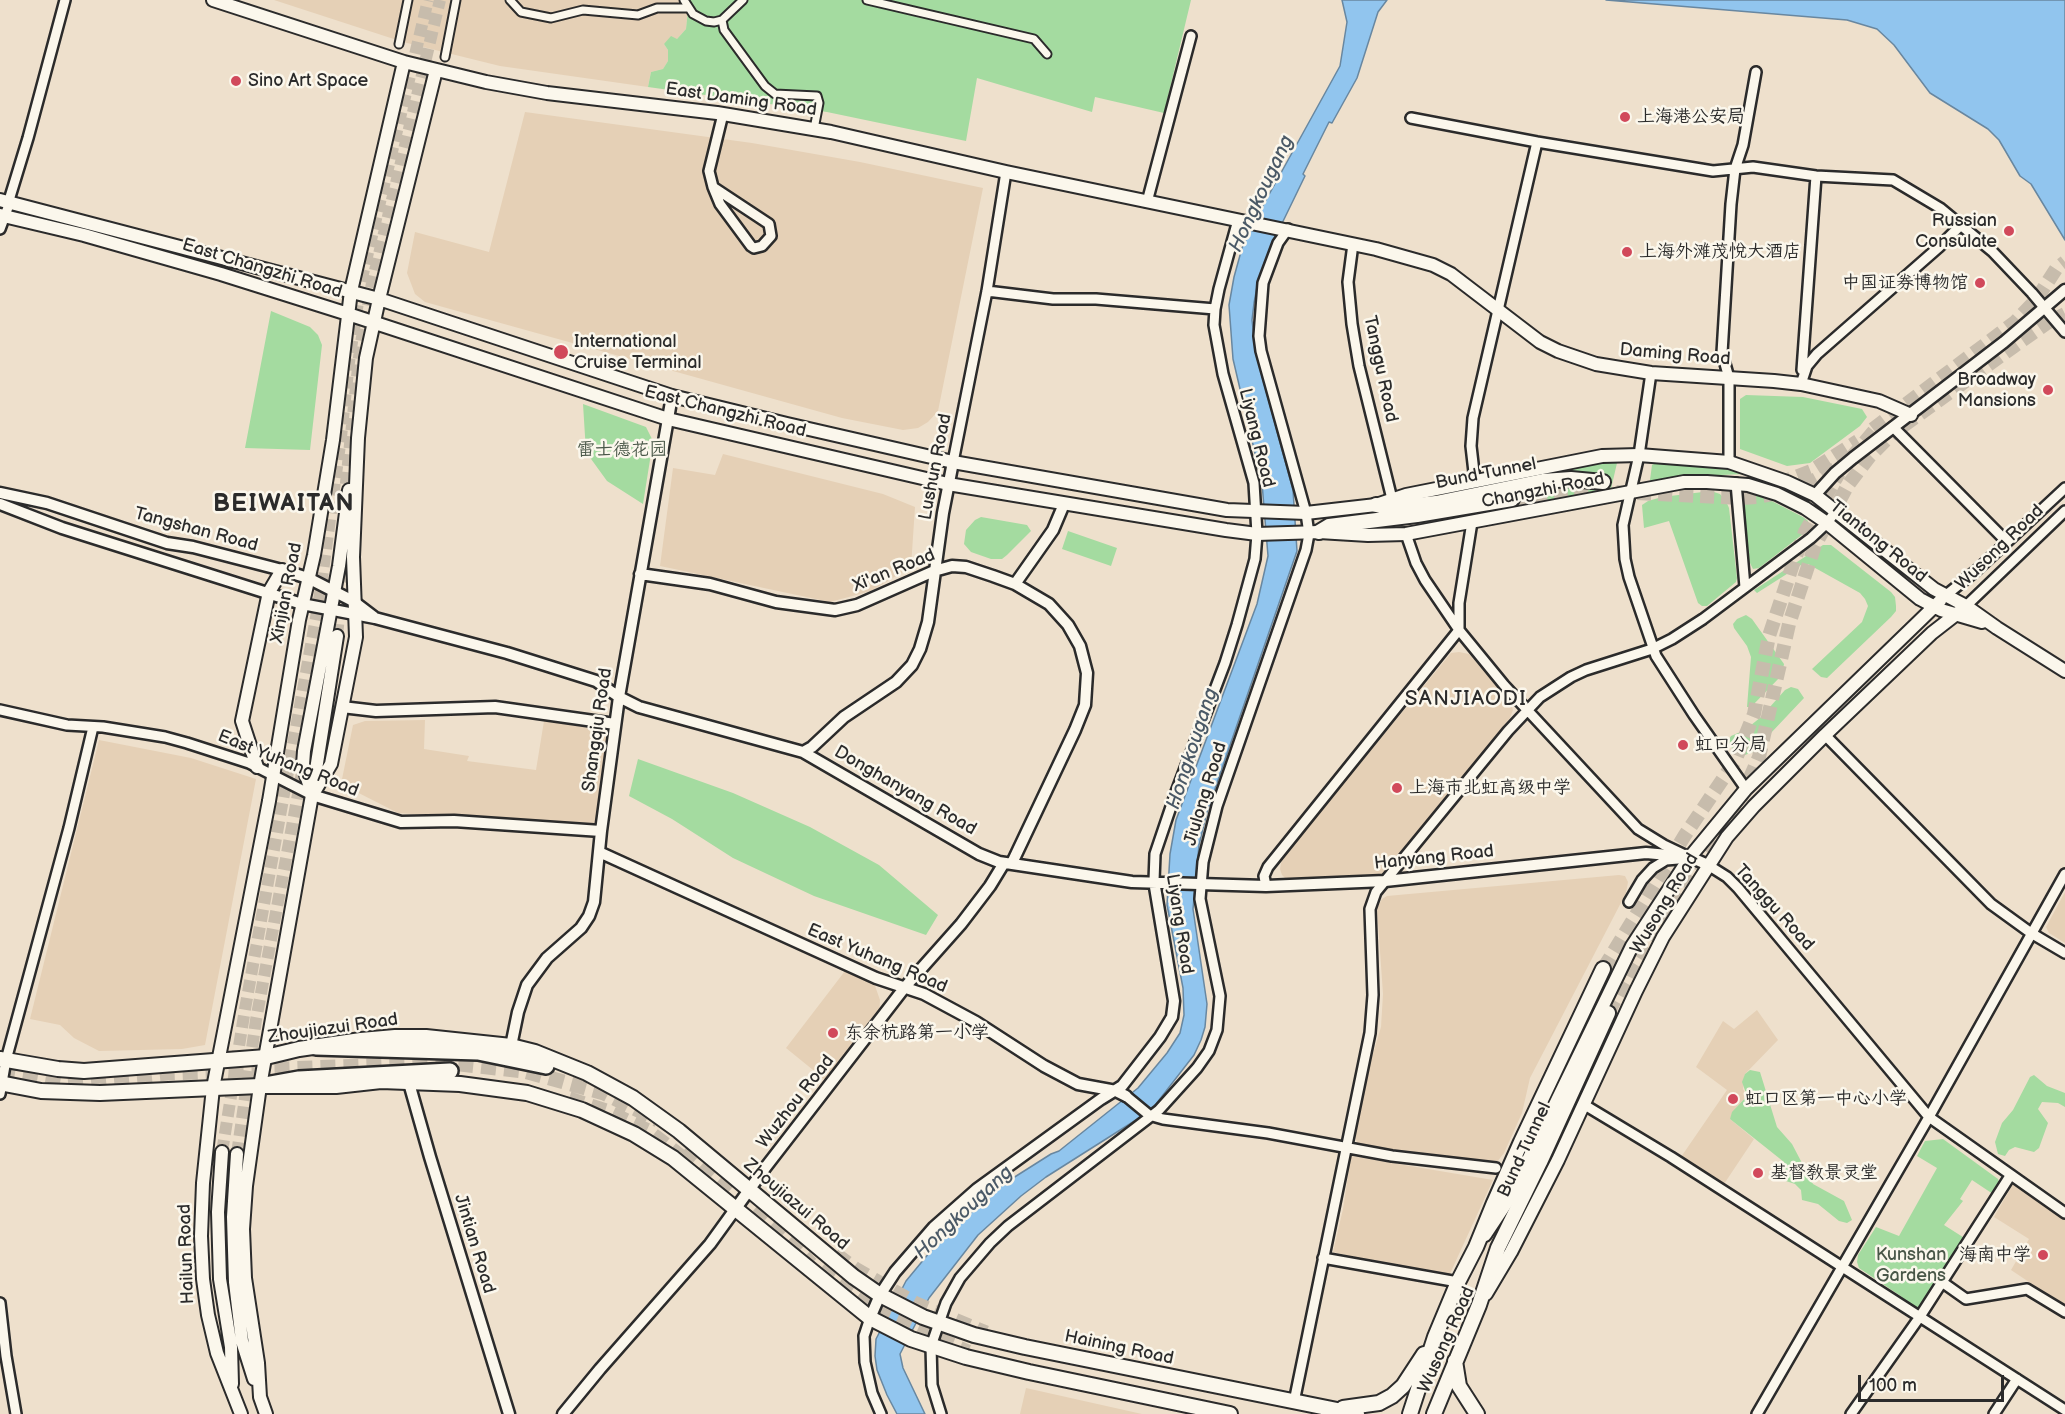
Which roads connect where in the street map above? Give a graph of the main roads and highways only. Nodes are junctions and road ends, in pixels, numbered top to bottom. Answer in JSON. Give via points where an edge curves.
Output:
{"nodes":[{"id":1,"x":213,"y":0,"type":"edge"},
{"id":2,"x":404,"y":62,"type":"junction"},
{"id":3,"x":436,"y":70,"type":"junction"},
{"id":4,"x":5,"y":201,"type":"edge"},
{"id":5,"x":2,"y":216,"type":"edge"},
{"id":6,"x":1278,"y":228,"type":"joint"},
{"id":7,"x":351,"y":291,"type":"junction"},
{"id":8,"x":379,"y":299,"type":"junction"},
{"id":9,"x":348,"y":314,"type":"junction"},
{"id":10,"x":374,"y":322,"type":"junction"},
{"id":11,"x":1911,"y":415,"type":"road end"},
{"id":12,"x":358,"y":438,"type":"junction"},
{"id":13,"x":1604,"y":483,"type":"dead end"},
{"id":14,"x":1815,"y":495,"type":"junction"},
{"id":15,"x":1512,"y":499,"type":"tunnel mouth"},
{"id":16,"x":1376,"y":506,"type":"junction"},
{"id":17,"x":1805,"y":508,"type":"junction"},
{"id":18,"x":1258,"y":512,"type":"joint"},
{"id":19,"x":1309,"y":533,"type":"junction"},
{"id":20,"x":1282,"y":534,"type":"joint"},
{"id":21,"x":282,"y":570,"type":"road end"},
{"id":22,"x":1945,"y":596,"type":"junction"},
{"id":23,"x":1934,"y":606,"type":"junction"},
{"id":24,"x":1966,"y":606,"type":"junction"},
{"id":25,"x":1956,"y":614,"type":"junction"},
{"id":26,"x":1997,"y":628,"type":"junction"},
{"id":27,"x":337,"y":636,"type":"tunnel mouth"},
{"id":28,"x":2065,"y":671,"type":"edge"},
{"id":29,"x":257,"y":767,"type":"road end"},
{"id":30,"x":312,"y":795,"type":"junction"},
{"id":31,"x":1603,"y":969,"type":"tunnel mouth"},
{"id":32,"x":1608,"y":1012,"type":"tunnel mouth"},
{"id":33,"x":316,"y":1047,"type":"junction"},
{"id":34,"x":266,"y":1057,"type":"junction"},
{"id":35,"x":3,"y":1059,"type":"edge"},
{"id":36,"x":218,"y":1060,"type":"junction"},
{"id":37,"x":546,"y":1066,"type":"dead end"},
{"id":38,"x":450,"y":1071,"type":"dead end"},
{"id":39,"x":1,"y":1086,"type":"edge"},
{"id":40,"x":260,"y":1086,"type":"junction"},
{"id":41,"x":213,"y":1088,"type":"junction"},
{"id":42,"x":222,"y":1152,"type":"tunnel mouth"},
{"id":43,"x":237,"y":1154,"type":"tunnel mouth"},
{"id":44,"x":1476,"y":1247,"type":"junction"},
{"id":45,"x":885,"y":1298,"type":"joint"},
{"id":46,"x":1479,"y":1305,"type":"junction"},
{"id":47,"x":1435,"y":1337,"type":"junction"},
{"id":48,"x":1455,"y":1361,"type":"junction"},
{"id":49,"x":232,"y":1392,"type":"junction"},
{"id":50,"x":260,"y":1397,"type":"junction"},
{"id":51,"x":1328,"y":1409,"type":"junction"},
{"id":52,"x":241,"y":1414,"type":"edge"},
{"id":53,"x":266,"y":1414,"type":"edge"},
{"id":54,"x":1230,"y":1414,"type":"edge"},
{"id":55,"x":1357,"y":1414,"type":"edge"},
{"id":56,"x":1410,"y":1414,"type":"edge"},
{"id":57,"x":1434,"y":1414,"type":"edge"},
{"id":58,"x":1477,"y":1414,"type":"edge"}],
"edges":[{"from":1,"to":2,"type":"main road","name":"East Daming Road"},
{"from":2,"to":3,"type":"main road","name":"East Daming Road"},
{"from":2,"to":7,"type":"main road","name":"Xinjian Road"},
{"from":3,"to":6,"type":"main road","name":"East Daming Road","via":[[547,93],[814,129]]},
{"from":3,"to":8,"type":"main road"},
{"from":4,"to":7,"type":"main road","name":"East Changzhi Road"},
{"from":5,"to":9,"type":"main road","name":"East Changzhi Road","via":[[84,235]]},
{"from":6,"to":11,"type":"main road","name":"Daming Road","via":[[1433,265],[1540,342],[1596,364],[1651,373],[1801,384],[1878,401]]},
{"from":7,"to":8,"type":"main road","name":"East Changzhi Road"},
{"from":7,"to":9,"type":"main road","name":"Xinjian Road"},
{"from":8,"to":10,"type":"main road"},
{"from":8,"to":18,"type":"main road","name":"East Changzhi Road","via":[[672,396],[787,424],[953,462],[1227,510]]},
{"from":9,"to":10,"type":"main road","name":"East Changzhi Road"},
{"from":9,"to":36,"type":"main road","name":"Xinjian Road","via":[[333,440]]},
{"from":10,"to":12,"type":"main road","via":[[366,358]]},
{"from":10,"to":20,"type":"main road","name":"East Changzhi Road","via":[[668,419],[838,460],[1064,504],[1259,534]]},
{"from":12,"to":30,"type":"main road","via":[[303,765]]},
{"from":12,"to":30,"type":"main road","via":[[353,557],[356,637],[332,764]]},
{"from":13,"to":16,"type":"main road","name":"Bund Tunnel","via":[[1543,481],[1436,503]]},
{"from":14,"to":16,"type":"main road","name":"Changzhi Road","via":[[1730,462],[1639,455],[1602,456],[1392,499]]},
{"from":14,"to":17,"type":"main road"},
{"from":14,"to":22,"type":"main road","name":"Tiantong Road"},
{"from":15,"to":19,"type":"main road","name":"Bund Tunnel","via":[[1329,526]]},
{"from":16,"to":18,"type":"main road","name":"Changzhi Road","via":[[1301,513]]},
{"from":17,"to":19,"type":"main road","name":"Changzhi Road","via":[[1777,494],[1736,483],[1684,482],[1406,534]]},
{"from":17,"to":23,"type":"main road","name":"Tiantong Road"},
{"from":19,"to":20,"type":"main road","name":"Changzhi Road"},
{"from":21,"to":29,"type":"main road","via":[[270,592],[242,721]]},
{"from":22,"to":23,"type":"main road","name":"Wusong Road"},
{"from":22,"to":24,"type":"main road","name":"Tiantong Road"},
{"from":23,"to":25,"type":"main road","name":"Tiantong Road"},
{"from":23,"to":44,"type":"main road","name":"Wusong Road","via":[[1746,789],[1690,857],[1632,946],[1509,1199]]},
{"from":24,"to":25,"type":"main road","name":"Wusong Road"},
{"from":24,"to":26,"type":"main road","name":"Tiantong Road"},
{"from":25,"to":26,"type":"main road","name":"Tiantong Road"},
{"from":25,"to":46,"type":"main road","name":"Wusong Road","via":[[1825,735],[1727,837],[1664,937],[1558,1160]]},
{"from":26,"to":28,"type":"main road","name":"Tiantong Road"},
{"from":27,"to":30,"type":"main road"},
{"from":30,"to":34,"type":"main road"},
{"from":31,"to":44,"type":"main road","name":"Bund Tunnel"},
{"from":32,"to":46,"type":"main road","name":"Bund Tunnel","via":[[1498,1248]]},
{"from":33,"to":34,"type":"main road","name":"Zhoujiazui Road"},
{"from":33,"to":37,"type":"highway","via":[[478,1052]]},
{"from":33,"to":45,"type":"main road","name":"Zhoujiazui Road","via":[[395,1037],[511,1046],[611,1084],[679,1131],[821,1250]]},
{"from":34,"to":36,"type":"main road","name":"Zhoujiazui Road"},
{"from":34,"to":40,"type":"main road"},
{"from":35,"to":36,"type":"main road","name":"Zhoujiazui Road","via":[[84,1071]]},
{"from":36,"to":41,"type":"main road","name":"Hailun Road"},
{"from":38,"to":40,"type":"highway","via":[[299,1079]]},
{"from":39,"to":41,"type":"main road","via":[[63,1093]]},
{"from":40,"to":41,"type":"main road"},
{"from":40,"to":50,"type":"main road","via":[[243,1240]]},
{"from":40,"to":54,"type":"main road","via":[[336,1086],[381,1081],[460,1084],[527,1093],[582,1110],[634,1134],[673,1158],[874,1320],[911,1339],[966,1358]]},
{"from":41,"to":49,"type":"main road","name":"Hailun Road","via":[[203,1183],[203,1279],[217,1353]]},
{"from":42,"to":49,"type":"main road","via":[[220,1269],[231,1347]]},
{"from":43,"to":50,"type":"main road","via":[[233,1217],[235,1282],[242,1341]]},
{"from":44,"to":47,"type":"main road","name":"Wusong Road"},
{"from":45,"to":51,"type":"main road","name":"Haining Road","via":[[974,1335]]},
{"from":46,"to":48,"type":"main road","name":"Wusong Road"},
{"from":47,"to":51,"type":"main road","via":[[1392,1396],[1379,1403]]},
{"from":47,"to":56,"type":"main road","name":"Wusong Road"},
{"from":48,"to":57,"type":"main road","name":"Wusong Road"},
{"from":48,"to":58,"type":"main road","via":[[1459,1386]]},
{"from":49,"to":52,"type":"main road","name":"Hailun Road"},
{"from":50,"to":53,"type":"main road"},
{"from":51,"to":55,"type":"main road","name":"Haining Road"}]}
